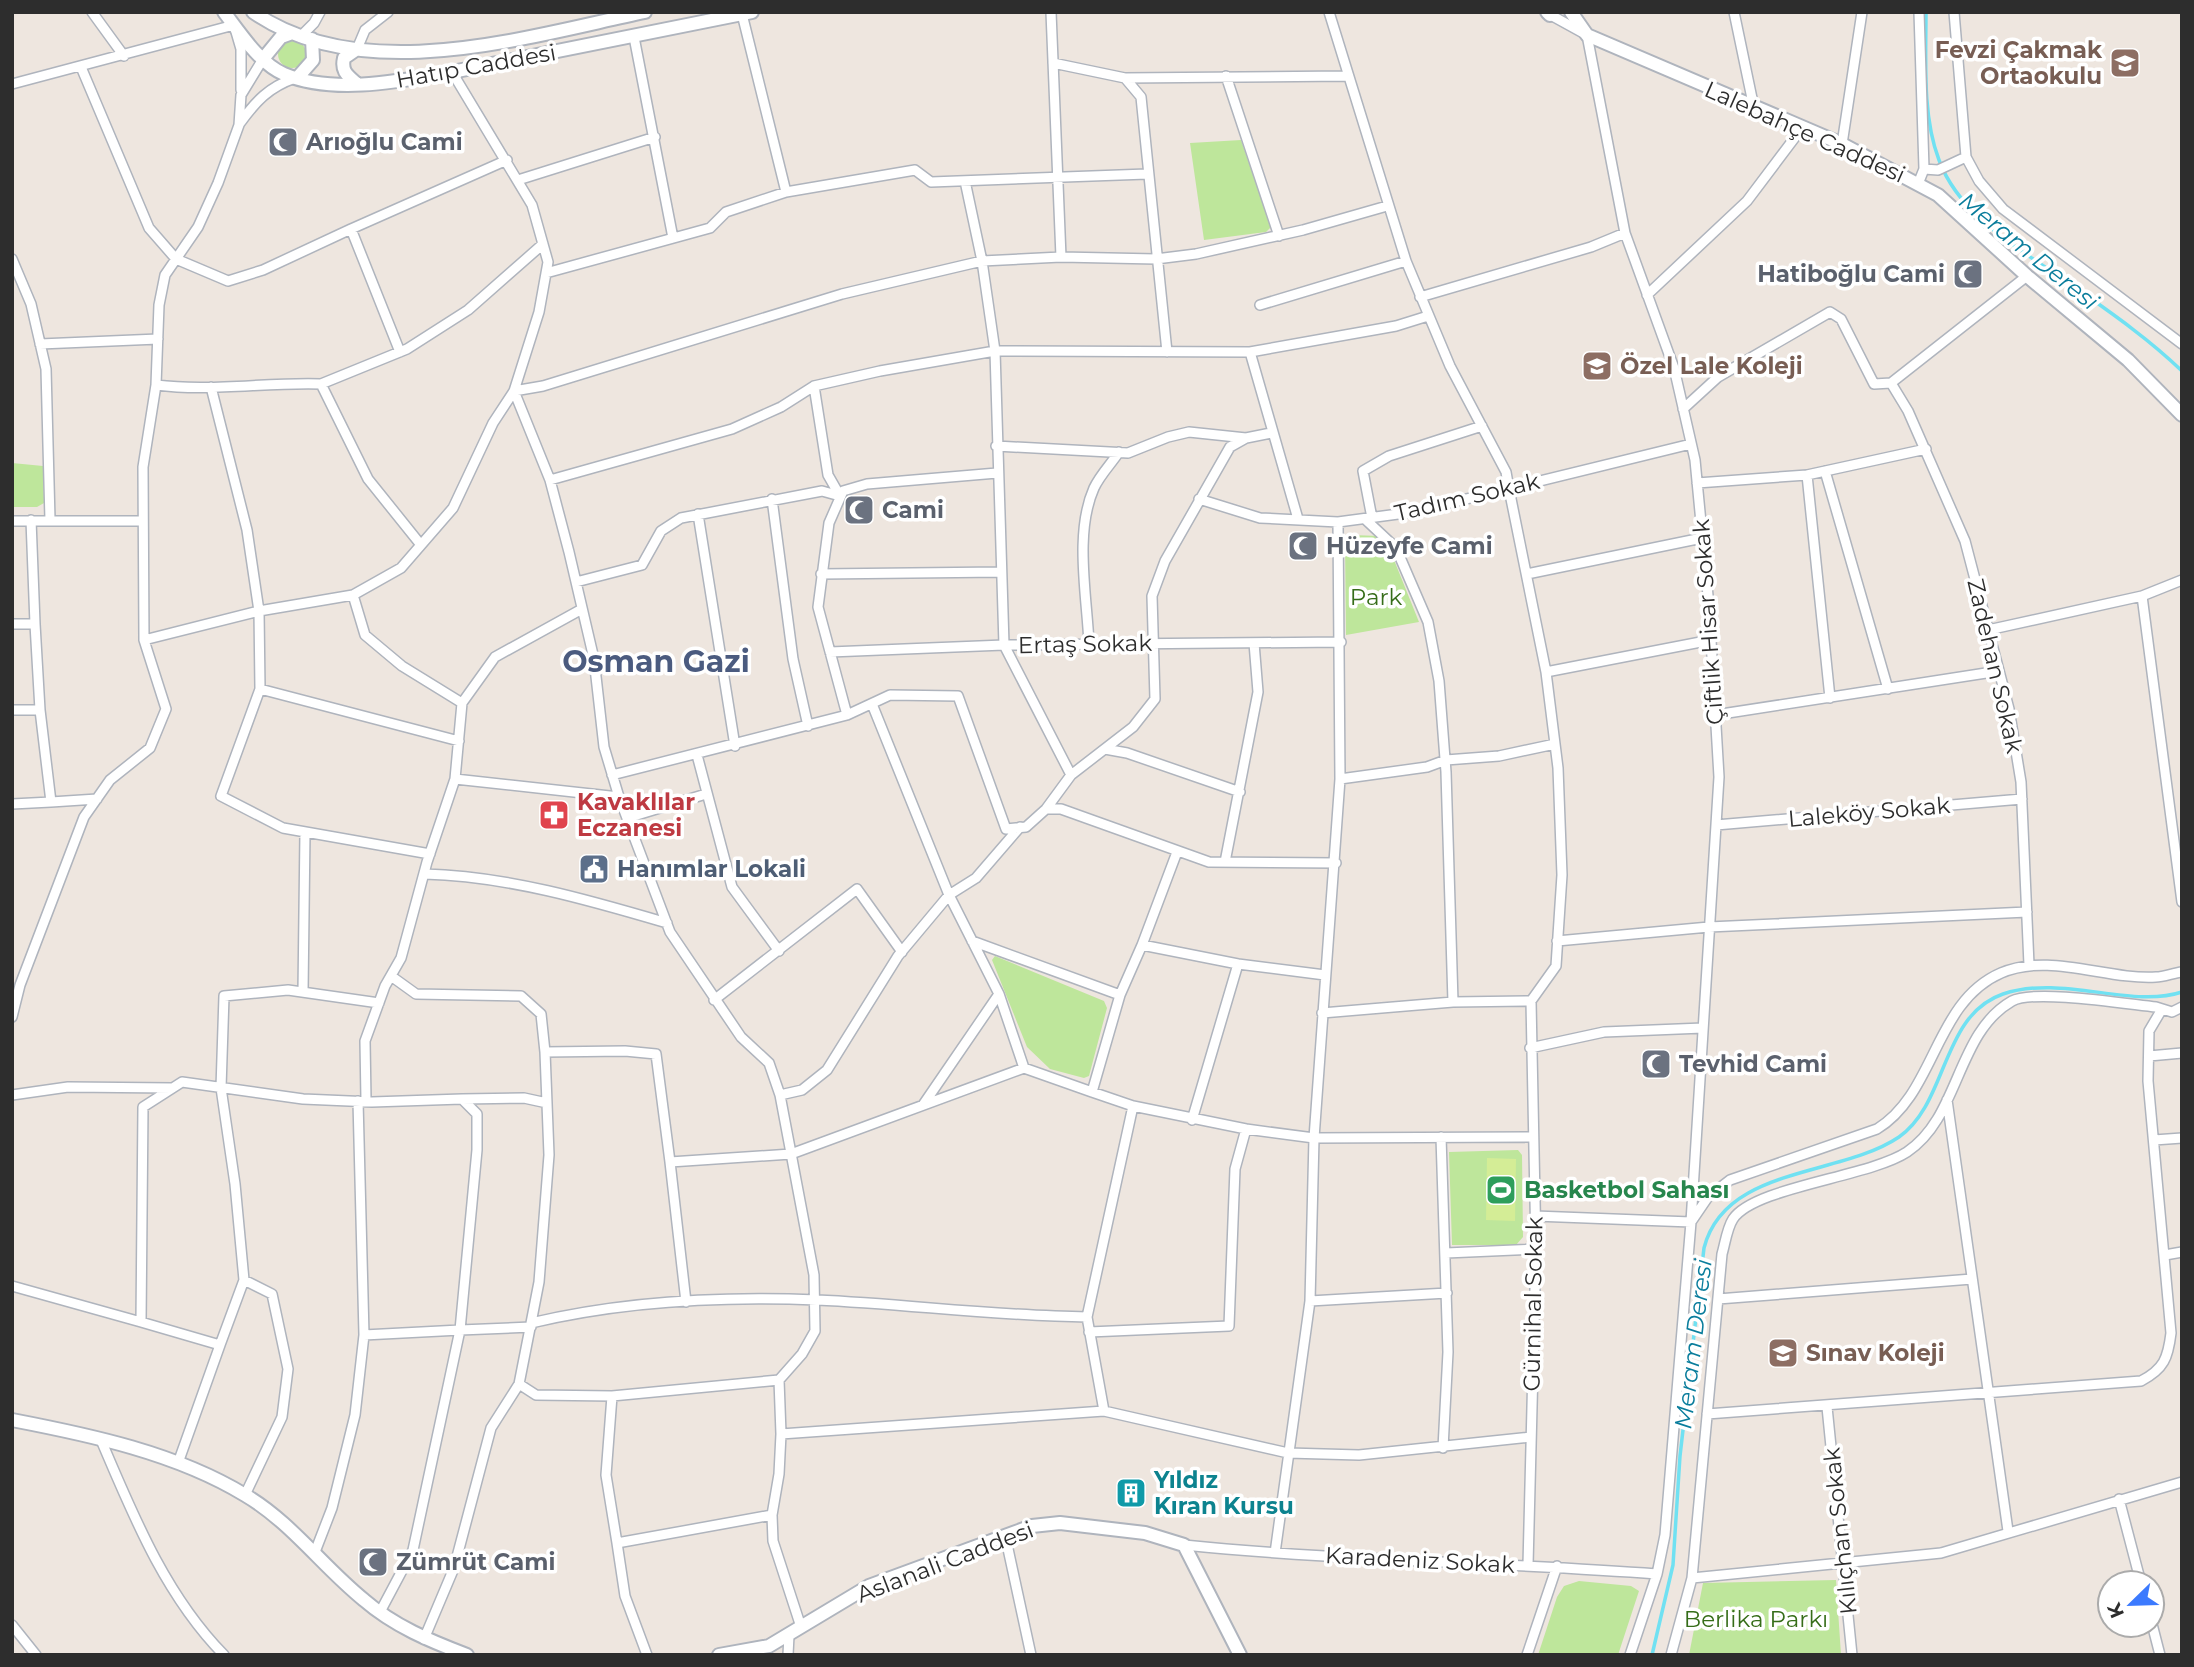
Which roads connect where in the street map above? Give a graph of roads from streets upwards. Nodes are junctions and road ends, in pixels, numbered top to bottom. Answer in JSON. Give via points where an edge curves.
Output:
{"nodes":[{"id":1,"x":92,"y":12,"type":"edge"},
{"id":2,"x":224,"y":12,"type":"edge"},
{"id":3,"x":253,"y":12,"type":"edge"},
{"id":4,"x":320,"y":12,"type":"edge"},
{"id":5,"x":388,"y":12,"type":"edge"},
{"id":6,"x":645,"y":12,"type":"edge"},
{"id":7,"x":1051,"y":12,"type":"edge"},
{"id":8,"x":1329,"y":12,"type":"edge"},
{"id":9,"x":1571,"y":12,"type":"edge"},
{"id":10,"x":1581,"y":12,"type":"edge"},
{"id":11,"x":1734,"y":12,"type":"edge"},
{"id":12,"x":1862,"y":12,"type":"edge"},
{"id":13,"x":1919,"y":12,"type":"edge"},
{"id":14,"x":1954,"y":12,"type":"edge"},
{"id":15,"x":747,"y":13,"type":"edge"},
{"id":16,"x":1547,"y":13,"type":"edge"},
{"id":17,"x":234,"y":25,"type":"junction"},
{"id":18,"x":1587,"y":35,"type":"junction"},
{"id":19,"x":301,"y":36,"type":"junction"},
{"id":20,"x":634,"y":37,"type":"junction"},
{"id":21,"x":356,"y":49,"type":"junction"},
{"id":22,"x":124,"y":56,"type":"junction"},
{"id":23,"x":263,"y":59,"type":"junction"},
{"id":24,"x":1053,"y":63,"type":"junction"},
{"id":25,"x":81,"y":66,"type":"junction"},
{"id":26,"x":452,"y":72,"type":"junction"},
{"id":27,"x":1226,"y":76,"type":"junction"},
{"id":28,"x":1347,"y":76,"type":"junction"},
{"id":29,"x":298,"y":77,"type":"junction"},
{"id":30,"x":1125,"y":78,"type":"junction"},
{"id":31,"x":356,"y":83,"type":"junction"},
{"id":32,"x":12,"y":84,"type":"edge"},
{"id":33,"x":241,"y":95,"type":"junction"},
{"id":34,"x":1754,"y":108,"type":"junction"},
{"id":35,"x":239,"y":125,"type":"junction"},
{"id":36,"x":1802,"y":128,"type":"junction"},
{"id":37,"x":655,"y":137,"type":"junction"},
{"id":38,"x":1842,"y":144,"type":"junction"},
{"id":39,"x":1961,"y":159,"type":"junction"},
{"id":40,"x":507,"y":160,"type":"junction"},
{"id":41,"x":1924,"y":169,"type":"junction"},
{"id":42,"x":1147,"y":174,"type":"junction"},
{"id":43,"x":1055,"y":178,"type":"junction"},
{"id":44,"x":518,"y":180,"type":"junction"},
{"id":45,"x":965,"y":181,"type":"junction"},
{"id":46,"x":1918,"y":184,"type":"junction"},
{"id":47,"x":786,"y":192,"type":"junction"},
{"id":48,"x":1387,"y":206,"type":"junction"},
{"id":49,"x":351,"y":229,"type":"junction"},
{"id":50,"x":1625,"y":233,"type":"junction"},
{"id":51,"x":1279,"y":236,"type":"junction"},
{"id":52,"x":673,"y":238,"type":"junction"},
{"id":53,"x":543,"y":244,"type":"junction"},
{"id":54,"x":1060,"y":257,"type":"junction"},
{"id":55,"x":12,"y":259,"type":"edge"},
{"id":56,"x":176,"y":259,"type":"junction"},
{"id":57,"x":1156,"y":259,"type":"junction"},
{"id":58,"x":982,"y":261,"type":"junction"},
{"id":59,"x":1406,"y":261,"type":"junction"},
{"id":60,"x":546,"y":273,"type":"junction"},
{"id":61,"x":2027,"y":275,"type":"junction"},
{"id":62,"x":1647,"y":295,"type":"junction"},
{"id":63,"x":1420,"y":297,"type":"junction"},
{"id":64,"x":1260,"y":305,"type":"dead end"},
{"id":65,"x":1428,"y":316,"type":"junction"},
{"id":66,"x":158,"y":339,"type":"junction"},
{"id":67,"x":40,"y":344,"type":"junction"},
{"id":68,"x":2182,"y":344,"type":"edge"},
{"id":69,"x":995,"y":351,"type":"junction"},
{"id":70,"x":400,"y":352,"type":"junction"},
{"id":71,"x":1167,"y":352,"type":"junction"},
{"id":72,"x":1251,"y":352,"type":"junction"},
{"id":73,"x":1891,"y":383,"type":"junction"},
{"id":74,"x":321,"y":384,"type":"junction"},
{"id":75,"x":156,"y":385,"type":"junction"},
{"id":76,"x":814,"y":386,"type":"junction"},
{"id":77,"x":211,"y":387,"type":"junction"},
{"id":78,"x":514,"y":391,"type":"junction"},
{"id":79,"x":1683,"y":409,"type":"junction"},
{"id":80,"x":2182,"y":415,"type":"edge"},
{"id":81,"x":1482,"y":426,"type":"junction"},
{"id":82,"x":1271,"y":433,"type":"junction"},
{"id":83,"x":1246,"y":438,"type":"junction"},
{"id":84,"x":1691,"y":444,"type":"junction"},
{"id":85,"x":996,"y":446,"type":"junction"},
{"id":86,"x":1926,"y":449,"type":"junction"},
{"id":87,"x":1119,"y":452,"type":"junction"},
{"id":88,"x":1825,"y":471,"type":"junction"},
{"id":89,"x":997,"y":473,"type":"junction"},
{"id":90,"x":1807,"y":475,"type":"junction"},
{"id":91,"x":550,"y":480,"type":"junction"},
{"id":92,"x":1697,"y":483,"type":"junction"},
{"id":93,"x":1509,"y":489,"type":"junction"},
{"id":94,"x":841,"y":496,"type":"junction"},
{"id":95,"x":772,"y":499,"type":"junction"},
{"id":96,"x":1199,"y":499,"type":"junction"},
{"id":97,"x":698,"y":514,"type":"junction"},
{"id":98,"x":1368,"y":518,"type":"junction"},
{"id":99,"x":1298,"y":519,"type":"junction"},
{"id":100,"x":12,"y":520,"type":"edge"},
{"id":101,"x":31,"y":520,"type":"junction"},
{"id":102,"x":50,"y":520,"type":"junction"},
{"id":103,"x":142,"y":521,"type":"junction"},
{"id":104,"x":1338,"y":523,"type":"junction"},
{"id":105,"x":1702,"y":538,"type":"junction"},
{"id":106,"x":421,"y":545,"type":"junction"},
{"id":107,"x":1001,"y":572,"type":"junction"},
{"id":108,"x":821,"y":574,"type":"junction"},
{"id":109,"x":1527,"y":574,"type":"junction"},
{"id":110,"x":2182,"y":580,"type":"edge"},
{"id":111,"x":576,"y":582,"type":"junction"},
{"id":112,"x":353,"y":595,"type":"junction"},
{"id":113,"x":2142,"y":596,"type":"junction"},
{"id":114,"x":582,"y":609,"type":"junction"},
{"id":115,"x":259,"y":611,"type":"junction"},
{"id":116,"x":12,"y":624,"type":"edge"},
{"id":117,"x":35,"y":624,"type":"junction"},
{"id":118,"x":1988,"y":630,"type":"junction"},
{"id":119,"x":144,"y":640,"type":"junction"},
{"id":120,"x":1711,"y":640,"type":"junction"},
{"id":121,"x":1341,"y":642,"type":"junction"},
{"id":122,"x":1254,"y":643,"type":"junction"},
{"id":123,"x":1089,"y":644,"type":"junction"},
{"id":124,"x":1155,"y":644,"type":"junction"},
{"id":125,"x":1004,"y":645,"type":"junction"},
{"id":126,"x":830,"y":652,"type":"junction"},
{"id":127,"x":1999,"y":671,"type":"junction"},
{"id":128,"x":1546,"y":673,"type":"junction"},
{"id":129,"x":260,"y":689,"type":"junction"},
{"id":130,"x":1888,"y":689,"type":"junction"},
{"id":131,"x":1830,"y":698,"type":"junction"},
{"id":132,"x":462,"y":703,"type":"junction"},
{"id":133,"x":872,"y":704,"type":"junction"},
{"id":134,"x":12,"y":710,"type":"edge"},
{"id":135,"x":40,"y":710,"type":"junction"},
{"id":136,"x":847,"y":715,"type":"junction"},
{"id":137,"x":1715,"y":715,"type":"junction"},
{"id":138,"x":807,"y":726,"type":"junction"},
{"id":139,"x":459,"y":741,"type":"junction"},
{"id":140,"x":1555,"y":744,"type":"junction"},
{"id":141,"x":735,"y":746,"type":"junction"},
{"id":142,"x":1105,"y":749,"type":"junction"},
{"id":143,"x":697,"y":755,"type":"junction"},
{"id":144,"x":1446,"y":760,"type":"junction"},
{"id":145,"x":612,"y":775,"type":"junction"},
{"id":146,"x":1071,"y":775,"type":"junction"},
{"id":147,"x":455,"y":779,"type":"junction"},
{"id":148,"x":1340,"y":779,"type":"junction"},
{"id":149,"x":1240,"y":792,"type":"junction"},
{"id":150,"x":706,"y":794,"type":"junction"},
{"id":151,"x":619,"y":797,"type":"junction"},
{"id":152,"x":97,"y":799,"type":"junction"},
{"id":153,"x":2022,"y":799,"type":"junction"},
{"id":154,"x":51,"y":802,"type":"junction"},
{"id":155,"x":12,"y":804,"type":"edge"},
{"id":156,"x":1046,"y":809,"type":"junction"},
{"id":157,"x":627,"y":818,"type":"junction"},
{"id":158,"x":1716,"y":825,"type":"junction"},
{"id":159,"x":1020,"y":827,"type":"junction"},
{"id":160,"x":305,"y":832,"type":"junction"},
{"id":161,"x":1177,"y":852,"type":"junction"},
{"id":162,"x":430,"y":854,"type":"junction"},
{"id":163,"x":1225,"y":862,"type":"junction"},
{"id":164,"x":1336,"y":863,"type":"junction"},
{"id":165,"x":425,"y":874,"type":"junction"},
{"id":166,"x":949,"y":895,"type":"junction"},
{"id":167,"x":2182,"y":902,"type":"edge"},
{"id":168,"x":2027,"y":912,"type":"junction"},
{"id":169,"x":667,"y":923,"type":"junction"},
{"id":170,"x":1709,"y":927,"type":"junction"},
{"id":171,"x":972,"y":941,"type":"junction"},
{"id":172,"x":1557,"y":941,"type":"junction"},
{"id":173,"x":1142,"y":945,"type":"junction"},
{"id":174,"x":779,"y":951,"type":"junction"},
{"id":175,"x":902,"y":952,"type":"junction"},
{"id":176,"x":1238,"y":964,"type":"junction"},
{"id":177,"x":2029,"y":965,"type":"junction"},
{"id":178,"x":2182,"y":972,"type":"edge"},
{"id":179,"x":1325,"y":975,"type":"junction"},
{"id":180,"x":391,"y":976,"type":"junction"},
{"id":181,"x":16,"y":982,"type":"edge"},
{"id":182,"x":303,"y":992,"type":"junction"},
{"id":183,"x":999,"y":994,"type":"junction"},
{"id":184,"x":1120,"y":995,"type":"junction"},
{"id":185,"x":714,"y":1000,"type":"junction"},
{"id":186,"x":1531,"y":1001,"type":"junction"},
{"id":187,"x":1453,"y":1002,"type":"junction"},
{"id":188,"x":379,"y":1003,"type":"junction"},
{"id":189,"x":2182,"y":1007,"type":"edge"},
{"id":190,"x":2162,"y":1009,"type":"junction"},
{"id":191,"x":1322,"y":1013,"type":"junction"},
{"id":192,"x":12,"y":1017,"type":"edge"},
{"id":193,"x":1703,"y":1028,"type":"junction"},
{"id":194,"x":1530,"y":1048,"type":"junction"},
{"id":195,"x":545,"y":1052,"type":"junction"},
{"id":196,"x":2182,"y":1053,"type":"edge"},
{"id":197,"x":2149,"y":1056,"type":"junction"},
{"id":198,"x":1024,"y":1068,"type":"junction"},
{"id":199,"x":173,"y":1088,"type":"junction"},
{"id":200,"x":221,"y":1088,"type":"junction"},
{"id":201,"x":1092,"y":1092,"type":"junction"},
{"id":202,"x":12,"y":1095,"type":"edge"},
{"id":203,"x":780,"y":1095,"type":"junction"},
{"id":204,"x":462,"y":1099,"type":"junction"},
{"id":205,"x":1947,"y":1100,"type":"junction"},
{"id":206,"x":362,"y":1101,"type":"junction"},
{"id":207,"x":547,"y":1103,"type":"junction"},
{"id":208,"x":922,"y":1107,"type":"junction"},
{"id":209,"x":1133,"y":1107,"type":"junction"},
{"id":210,"x":1192,"y":1120,"type":"junction"},
{"id":211,"x":1246,"y":1129,"type":"junction"},
{"id":212,"x":1441,"y":1137,"type":"junction"},
{"id":213,"x":1532,"y":1137,"type":"junction"},
{"id":214,"x":1314,"y":1138,"type":"junction"},
{"id":215,"x":2182,"y":1138,"type":"edge"},
{"id":216,"x":2154,"y":1140,"type":"junction"},
{"id":217,"x":791,"y":1154,"type":"junction"},
{"id":218,"x":670,"y":1162,"type":"junction"},
{"id":219,"x":1535,"y":1216,"type":"junction"},
{"id":220,"x":1691,"y":1222,"type":"junction"},
{"id":221,"x":1536,"y":1249,"type":"junction"},
{"id":222,"x":2182,"y":1252,"type":"edge"},
{"id":223,"x":1446,"y":1253,"type":"junction"},
{"id":224,"x":2165,"y":1255,"type":"junction"},
{"id":225,"x":1972,"y":1279,"type":"junction"},
{"id":226,"x":244,"y":1280,"type":"junction"},
{"id":227,"x":12,"y":1286,"type":"edge"},
{"id":228,"x":1447,"y":1293,"type":"junction"},
{"id":229,"x":1718,"y":1299,"type":"junction"},
{"id":230,"x":814,"y":1300,"type":"junction"},
{"id":231,"x":1310,"y":1301,"type":"junction"},
{"id":232,"x":686,"y":1302,"type":"junction"},
{"id":233,"x":1087,"y":1317,"type":"junction"},
{"id":234,"x":141,"y":1322,"type":"junction"},
{"id":235,"x":531,"y":1325,"type":"junction"},
{"id":236,"x":460,"y":1330,"type":"junction"},
{"id":237,"x":1090,"y":1332,"type":"junction"},
{"id":238,"x":364,"y":1335,"type":"junction"},
{"id":239,"x":220,"y":1345,"type":"junction"},
{"id":240,"x":779,"y":1380,"type":"junction"},
{"id":241,"x":519,"y":1384,"type":"junction"},
{"id":242,"x":1987,"y":1393,"type":"junction"},
{"id":243,"x":612,"y":1396,"type":"junction"},
{"id":244,"x":1827,"y":1407,"type":"junction"},
{"id":245,"x":1104,"y":1411,"type":"junction"},
{"id":246,"x":1707,"y":1414,"type":"junction"},
{"id":247,"x":12,"y":1420,"type":"edge"},
{"id":248,"x":781,"y":1434,"type":"junction"},
{"id":249,"x":1531,"y":1437,"type":"junction"},
{"id":250,"x":101,"y":1440,"type":"junction"},
{"id":251,"x":1443,"y":1448,"type":"junction"},
{"id":252,"x":1288,"y":1453,"type":"junction"},
{"id":253,"x":178,"y":1463,"type":"junction"},
{"id":254,"x":2182,"y":1482,"type":"edge"},
{"id":255,"x":245,"y":1494,"type":"junction"},
{"id":256,"x":2119,"y":1499,"type":"junction"},
{"id":257,"x":772,"y":1515,"type":"junction"},
{"id":258,"x":2008,"y":1531,"type":"junction"},
{"id":259,"x":1005,"y":1535,"type":"junction"},
{"id":260,"x":617,"y":1543,"type":"junction"},
{"id":261,"x":1184,"y":1545,"type":"junction"},
{"id":262,"x":314,"y":1552,"type":"junction"},
{"id":263,"x":1275,"y":1553,"type":"junction"},
{"id":264,"x":1528,"y":1565,"type":"junction"},
{"id":265,"x":1844,"y":1565,"type":"junction"},
{"id":266,"x":1557,"y":1566,"type":"junction"},
{"id":267,"x":2137,"y":1569,"type":"edge"},
{"id":268,"x":1657,"y":1574,"type":"junction"},
{"id":269,"x":1692,"y":1578,"type":"junction"},
{"id":270,"x":380,"y":1612,"type":"junction"},
{"id":271,"x":12,"y":1625,"type":"edge"},
{"id":272,"x":801,"y":1627,"type":"junction"},
{"id":273,"x":789,"y":1635,"type":"junction"},
{"id":274,"x":424,"y":1639,"type":"junction"},
{"id":275,"x":36,"y":1655,"type":"edge"},
{"id":276,"x":224,"y":1655,"type":"edge"},
{"id":277,"x":467,"y":1655,"type":"edge"},
{"id":278,"x":647,"y":1655,"type":"edge"},
{"id":279,"x":719,"y":1655,"type":"edge"},
{"id":280,"x":788,"y":1655,"type":"edge"},
{"id":281,"x":1031,"y":1655,"type":"edge"},
{"id":282,"x":1240,"y":1655,"type":"edge"},
{"id":283,"x":1527,"y":1655,"type":"edge"},
{"id":284,"x":1630,"y":1655,"type":"edge"},
{"id":285,"x":1671,"y":1655,"type":"edge"},
{"id":286,"x":1852,"y":1655,"type":"edge"}],
"edges":[{"from":1,"to":22,"type":"street"},
{"from":2,"to":17,"type":"street","name":"Hatıp Caddesi"},
{"from":3,"to":19,"type":"street","name":"Hatıp Caddesi"},
{"from":4,"to":19,"type":"street"},
{"from":5,"to":21,"type":"street","via":[[365,30]]},
{"from":6,"to":21,"type":"street","name":"Hatıp Caddesi","via":[[444,51]]},
{"from":7,"to":24,"type":"street"},
{"from":8,"to":28,"type":"street"},
{"from":9,"to":18,"type":"street"},
{"from":10,"to":18,"type":"street"},
{"from":11,"to":34,"type":"street"},
{"from":12,"to":38,"type":"street"},
{"from":13,"to":41,"type":"street"},
{"from":14,"to":39,"type":"street"},
{"from":15,"to":20,"type":"street","name":"Hatıp Caddesi"},
{"from":15,"to":47,"type":"street"},
{"from":16,"to":18,"type":"street"},
{"from":17,"to":22,"type":"street"},
{"from":17,"to":23,"type":"street","name":"Hatıp Caddesi"},
{"from":17,"to":33,"type":"street","via":[[241,49]]},
{"from":18,"to":34,"type":"street","name":"Lalebahçe Caddesi"},
{"from":18,"to":50,"type":"street","name":"Çiftlik Hisar Sokak"},
{"from":19,"to":21,"type":"street","name":"Hatıp Caddesi"},
{"from":19,"to":23,"type":"street","via":[[281,37]]},
{"from":19,"to":29,"type":"street","via":[[313,60]]},
{"from":20,"to":26,"type":"street","name":"Hatıp Caddesi"},
{"from":20,"to":37,"type":"street"},
{"from":21,"to":31,"type":"street","via":[[344,58],[342,66]]},
{"from":22,"to":25,"type":"street"},
{"from":23,"to":29,"type":"street","name":"Hatıp Caddesi"},
{"from":23,"to":33,"type":"street"},
{"from":24,"to":30,"type":"street"},
{"from":24,"to":43,"type":"street"},
{"from":25,"to":32,"type":"street"},
{"from":25,"to":56,"type":"street","via":[[149,228]]},
{"from":26,"to":31,"type":"street","name":"Hatıp Caddesi"},
{"from":26,"to":40,"type":"street"},
{"from":27,"to":28,"type":"street"},
{"from":27,"to":30,"type":"street"},
{"from":27,"to":51,"type":"street"},
{"from":28,"to":48,"type":"street"},
{"from":29,"to":31,"type":"street","name":"Hatıp Caddesi"},
{"from":29,"to":35,"type":"street","via":[[275,85]]},
{"from":30,"to":42,"type":"street","via":[[1141,97]]},
{"from":33,"to":35,"type":"street"},
{"from":34,"to":36,"type":"street","name":"Lalebahçe Caddesi"},
{"from":35,"to":56,"type":"street","via":[[198,227]]},
{"from":36,"to":38,"type":"street","name":"Lalebahçe Caddesi"},
{"from":36,"to":62,"type":"street","via":[[1747,201]]},
{"from":37,"to":44,"type":"street"},
{"from":37,"to":52,"type":"street"},
{"from":38,"to":46,"type":"street","name":"Lalebahçe Caddesi"},
{"from":39,"to":41,"type":"street","via":[[1938,170]]},
{"from":39,"to":68,"type":"street","via":[[2003,209]]},
{"from":40,"to":44,"type":"street"},
{"from":40,"to":49,"type":"street"},
{"from":41,"to":46,"type":"street"},
{"from":42,"to":43,"type":"street"},
{"from":42,"to":57,"type":"street"},
{"from":43,"to":45,"type":"street"},
{"from":43,"to":54,"type":"street"},
{"from":44,"to":53,"type":"street","via":[[532,205]]},
{"from":45,"to":47,"type":"street","via":[[931,183],[915,170]]},
{"from":45,"to":58,"type":"street"},
{"from":46,"to":61,"type":"street","name":"Lalebahçe Caddesi","via":[[1938,195]]},
{"from":47,"to":52,"type":"street","via":[[726,212],[710,228]]},
{"from":48,"to":51,"type":"street"},
{"from":48,"to":59,"type":"street"},
{"from":49,"to":56,"type":"street","via":[[228,281]]},
{"from":49,"to":70,"type":"street"},
{"from":50,"to":62,"type":"street","name":"Çiftlik Hisar Sokak"},
{"from":50,"to":63,"type":"street"},
{"from":51,"to":57,"type":"street"},
{"from":52,"to":60,"type":"street"},
{"from":53,"to":60,"type":"street"},
{"from":53,"to":70,"type":"street","via":[[468,310]]},
{"from":54,"to":57,"type":"street"},
{"from":54,"to":58,"type":"street"},
{"from":55,"to":67,"type":"street","via":[[31,304]]},
{"from":56,"to":66,"type":"street","via":[[165,275]]},
{"from":57,"to":71,"type":"street"},
{"from":58,"to":69,"type":"street"},
{"from":58,"to":78,"type":"street","via":[[842,294]]},
{"from":59,"to":63,"type":"street"},
{"from":59,"to":64,"type":"street"},
{"from":60,"to":78,"type":"street","via":[[540,312]]},
{"from":61,"to":73,"type":"street"},
{"from":61,"to":80,"type":"street","name":"Lalebahçe Caddesi","via":[[2128,360]]},
{"from":62,"to":79,"type":"street","name":"Çiftlik Hisar Sokak","via":[[1674,368]]},
{"from":63,"to":65,"type":"street"},
{"from":65,"to":72,"type":"street"},
{"from":65,"to":81,"type":"street"},
{"from":66,"to":67,"type":"street"},
{"from":66,"to":75,"type":"street"},
{"from":67,"to":102,"type":"street","via":[[50,433]]},
{"from":69,"to":71,"type":"street"},
{"from":69,"to":76,"type":"street"},
{"from":69,"to":85,"type":"street"},
{"from":70,"to":74,"type":"street"},
{"from":71,"to":72,"type":"street"},
{"from":72,"to":82,"type":"street"},
{"from":73,"to":79,"type":"street","via":[[1874,384],[1841,319],[1830,312],[1718,377]]},
{"from":73,"to":86,"type":"street","name":"Zadehan Sokak"},
{"from":74,"to":77,"type":"street"},
{"from":74,"to":106,"type":"street","via":[[368,479]]},
{"from":75,"to":77,"type":"street"},
{"from":75,"to":103,"type":"street","via":[[143,467]]},
{"from":76,"to":91,"type":"street","via":[[732,429]]},
{"from":76,"to":94,"type":"street","via":[[828,475]]},
{"from":77,"to":115,"type":"street","via":[[247,530]]},
{"from":78,"to":91,"type":"street"},
{"from":78,"to":106,"type":"street","via":[[493,423],[453,508]]},
{"from":79,"to":84,"type":"street","name":"Çiftlik Hisar Sokak"},
{"from":81,"to":93,"type":"street","via":[[1506,472]]},
{"from":81,"to":98,"type":"street","via":[[1389,456],[1363,471]]},
{"from":82,"to":83,"type":"street"},
{"from":82,"to":99,"type":"street"},
{"from":83,"to":87,"type":"street","via":[[1189,432]]},
{"from":83,"to":96,"type":"street","via":[[1230,447]]},
{"from":84,"to":92,"type":"street","name":"Çiftlik Hisar Sokak"},
{"from":84,"to":93,"type":"street","name":"Tadım Sokak"},
{"from":85,"to":87,"type":"street"},
{"from":85,"to":89,"type":"street"},
{"from":86,"to":88,"type":"street"},
{"from":86,"to":118,"type":"street","name":"Zadehan Sokak","via":[[1965,541]]},
{"from":87,"to":123,"type":"street","via":[[1095,486],[1086,513],[1083,541]]},
{"from":88,"to":90,"type":"street"},
{"from":88,"to":130,"type":"street"},
{"from":89,"to":94,"type":"street","via":[[867,484],[843,491]]},
{"from":89,"to":107,"type":"street"},
{"from":90,"to":92,"type":"street"},
{"from":90,"to":131,"type":"street"},
{"from":91,"to":111,"type":"street"},
{"from":92,"to":105,"type":"street","name":"Çiftlik Hisar Sokak"},
{"from":93,"to":98,"type":"street","name":"Tadım Sokak"},
{"from":93,"to":109,"type":"street"},
{"from":94,"to":95,"type":"street","via":[[822,491]]},
{"from":94,"to":108,"type":"street","via":[[829,523]]},
{"from":95,"to":97,"type":"street"},
{"from":95,"to":138,"type":"street","via":[[793,660]]},
{"from":96,"to":99,"type":"street","name":"Tadım Sokak","via":[[1261,518]]},
{"from":96,"to":124,"type":"street","via":[[1165,561],[1152,596]]},
{"from":97,"to":111,"type":"street","via":[[661,531],[642,565]]},
{"from":97,"to":141,"type":"street"},
{"from":98,"to":104,"type":"street","name":"Tadım Sokak"},
{"from":98,"to":144,"type":"street","via":[[1396,548],[1428,622]]},
{"from":99,"to":104,"type":"street","name":"Tadım Sokak"},
{"from":100,"to":101,"type":"street"},
{"from":101,"to":102,"type":"street"},
{"from":101,"to":117,"type":"street"},
{"from":102,"to":103,"type":"street"},
{"from":103,"to":119,"type":"street"},
{"from":104,"to":121,"type":"street"},
{"from":105,"to":109,"type":"street"},
{"from":105,"to":120,"type":"street","name":"Çiftlik Hisar Sokak"},
{"from":106,"to":112,"type":"street","via":[[401,568]]},
{"from":107,"to":108,"type":"street"},
{"from":107,"to":125,"type":"street"},
{"from":108,"to":126,"type":"street","via":[[818,607]]},
{"from":109,"to":128,"type":"street"},
{"from":110,"to":113,"type":"street"},
{"from":111,"to":114,"type":"street"},
{"from":112,"to":115,"type":"street"},
{"from":112,"to":132,"type":"street","via":[[365,635],[402,666]]},
{"from":113,"to":118,"type":"street"},
{"from":113,"to":167,"type":"street"},
{"from":114,"to":132,"type":"street","via":[[495,657]]},
{"from":114,"to":145,"type":"street"},
{"from":115,"to":119,"type":"street"},
{"from":115,"to":129,"type":"street"},
{"from":116,"to":117,"type":"street"},
{"from":117,"to":135,"type":"street"},
{"from":118,"to":127,"type":"street","name":"Zadehan Sokak"},
{"from":119,"to":152,"type":"street","via":[[166,709],[150,748],[110,780]]},
{"from":120,"to":128,"type":"street"},
{"from":120,"to":137,"type":"street","name":"Çiftlik Hisar Sokak"},
{"from":121,"to":122,"type":"street","name":"Ertaş Sokak"},
{"from":121,"to":148,"type":"street"},
{"from":122,"to":124,"type":"street","name":"Ertaş Sokak"},
{"from":122,"to":149,"type":"street","via":[[1258,692]]},
{"from":123,"to":124,"type":"street","name":"Ertaş Sokak"},
{"from":123,"to":125,"type":"street","name":"Ertaş Sokak"},
{"from":124,"to":142,"type":"street","via":[[1155,699],[1133,727]]},
{"from":125,"to":126,"type":"street","name":"Ertaş Sokak"},
{"from":125,"to":146,"type":"street"},
{"from":126,"to":136,"type":"street"},
{"from":127,"to":130,"type":"street"},
{"from":127,"to":153,"type":"street","name":"Zadehan Sokak"},
{"from":128,"to":140,"type":"street"},
{"from":129,"to":139,"type":"street"},
{"from":129,"to":160,"type":"street","via":[[221,796],[283,828]]},
{"from":130,"to":131,"type":"street"},
{"from":131,"to":137,"type":"street"},
{"from":132,"to":139,"type":"street"},
{"from":133,"to":136,"type":"street"},
{"from":133,"to":159,"type":"street","via":[[890,695],[958,696],[1006,829]]},
{"from":133,"to":166,"type":"street"},
{"from":134,"to":135,"type":"street"},
{"from":135,"to":154,"type":"street"},
{"from":136,"to":138,"type":"street"},
{"from":137,"to":158,"type":"street","name":"Çiftlik Hisar Sokak"},
{"from":138,"to":141,"type":"street"},
{"from":139,"to":147,"type":"street"},
{"from":140,"to":144,"type":"street","via":[[1499,756]]},
{"from":140,"to":172,"type":"street","via":[[1562,875]]},
{"from":141,"to":143,"type":"street"},
{"from":142,"to":146,"type":"street"},
{"from":142,"to":149,"type":"street"},
{"from":143,"to":145,"type":"street"},
{"from":143,"to":150,"type":"street"},
{"from":144,"to":148,"type":"street","via":[[1427,767]]},
{"from":144,"to":187,"type":"street"},
{"from":145,"to":151,"type":"street"},
{"from":146,"to":156,"type":"street"},
{"from":147,"to":151,"type":"street"},
{"from":147,"to":162,"type":"street"},
{"from":148,"to":164,"type":"street"},
{"from":149,"to":163,"type":"street"},
{"from":150,"to":157,"type":"street"},
{"from":150,"to":174,"type":"street","via":[[732,887]]},
{"from":151,"to":157,"type":"street"},
{"from":152,"to":154,"type":"street"},
{"from":152,"to":181,"type":"street","via":[[84,817]]},
{"from":153,"to":158,"type":"street","name":"Laleköy Sokak"},
{"from":153,"to":168,"type":"street","name":"Zadehan Sokak"},
{"from":154,"to":155,"type":"street"},
{"from":156,"to":159,"type":"street"},
{"from":156,"to":161,"type":"street","via":[[1061,809]]},
{"from":157,"to":169,"type":"street"},
{"from":158,"to":170,"type":"street","name":"Çiftlik Hisar Sokak"},
{"from":159,"to":166,"type":"street","via":[[976,878]]},
{"from":160,"to":162,"type":"street"},
{"from":160,"to":182,"type":"street"},
{"from":161,"to":163,"type":"street"},
{"from":161,"to":173,"type":"street"},
{"from":162,"to":165,"type":"street"},
{"from":163,"to":164,"type":"street"},
{"from":164,"to":179,"type":"street"},
{"from":165,"to":169,"type":"street","via":[[493,881]]},
{"from":165,"to":180,"type":"street","via":[[401,958]]},
{"from":166,"to":171,"type":"street"},
{"from":166,"to":175,"type":"street"},
{"from":168,"to":170,"type":"street"},
{"from":168,"to":177,"type":"street","name":"Zadehan Sokak"},
{"from":169,"to":185,"type":"street"},
{"from":170,"to":172,"type":"street"},
{"from":170,"to":193,"type":"street","name":"Çiftlik Hisar Sokak"},
{"from":171,"to":183,"type":"street"},
{"from":171,"to":184,"type":"street"},
{"from":172,"to":186,"type":"street","via":[[1556,966]]},
{"from":173,"to":176,"type":"street"},
{"from":173,"to":184,"type":"street"},
{"from":174,"to":175,"type":"street","via":[[857,889]]},
{"from":174,"to":185,"type":"street"},
{"from":175,"to":203,"type":"street","via":[[827,1070],[802,1090]]},
{"from":176,"to":179,"type":"street"},
{"from":176,"to":210,"type":"street"},
{"from":177,"to":178,"type":"street","via":[[2156,977]]},
{"from":177,"to":220,"type":"street","via":[[2001,973],[1976,989],[1954,1012],[1904,1106],[1892,1119],[1877,1129],[1730,1180],[1708,1196]]},
{"from":179,"to":191,"type":"street"},
{"from":180,"to":188,"type":"street"},
{"from":180,"to":195,"type":"street","via":[[416,995],[521,996],[541,1014]]},
{"from":181,"to":192,"type":"street"},
{"from":182,"to":188,"type":"street"},
{"from":182,"to":200,"type":"street","via":[[224,996]]},
{"from":183,"to":198,"type":"street"},
{"from":183,"to":208,"type":"street"},
{"from":184,"to":201,"type":"street"},
{"from":185,"to":203,"type":"street","via":[[741,1037],[769,1063]]},
{"from":186,"to":187,"type":"street"},
{"from":186,"to":194,"type":"street","name":"Gürnihal Sokak"},
{"from":187,"to":191,"type":"street"},
{"from":188,"to":206,"type":"street","via":[[365,1041]]},
{"from":189,"to":190,"type":"street","via":[[2172,1012]]},
{"from":190,"to":197,"type":"street","via":[[2149,1031]]},
{"from":190,"to":205,"type":"street","via":[[2047,996],[2014,1000],[1988,1021]]},
{"from":191,"to":214,"type":"street"},
{"from":193,"to":194,"type":"street","via":[[1604,1032]]},
{"from":193,"to":220,"type":"street","name":"Çiftlik Hisar Sokak"},
{"from":194,"to":213,"type":"street","name":"Gürnihal Sokak"},
{"from":195,"to":207,"type":"street"},
{"from":195,"to":218,"type":"street","via":[[656,1054]]},
{"from":196,"to":197,"type":"street"},
{"from":197,"to":216,"type":"street"},
{"from":198,"to":201,"type":"street"},
{"from":198,"to":208,"type":"street"},
{"from":199,"to":200,"type":"street","via":[[182,1082]]},
{"from":199,"to":202,"type":"street","via":[[68,1087]]},
{"from":199,"to":234,"type":"street","via":[[143,1107]]},
{"from":200,"to":206,"type":"street"},
{"from":200,"to":226,"type":"street"},
{"from":201,"to":209,"type":"street"},
{"from":203,"to":217,"type":"street"},
{"from":204,"to":206,"type":"street"},
{"from":204,"to":207,"type":"street","via":[[524,1098]]},
{"from":204,"to":236,"type":"street","via":[[477,1114],[477,1150]]},
{"from":205,"to":225,"type":"street"},
{"from":205,"to":229,"type":"street","via":[[1926,1136],[1906,1152],[1882,1164],[1757,1202],[1734,1218],[1722,1254]]},
{"from":206,"to":238,"type":"street"},
{"from":207,"to":235,"type":"street","via":[[550,1155]]},
{"from":208,"to":217,"type":"street"},
{"from":209,"to":210,"type":"street"},
{"from":209,"to":233,"type":"street"},
{"from":210,"to":211,"type":"street"},
{"from":211,"to":214,"type":"street"},
{"from":211,"to":237,"type":"street","via":[[1235,1169],[1229,1326]]},
{"from":212,"to":213,"type":"street"},
{"from":212,"to":214,"type":"street"},
{"from":212,"to":223,"type":"street"},
{"from":213,"to":219,"type":"street","name":"Gürnihal Sokak"},
{"from":214,"to":231,"type":"street"},
{"from":215,"to":216,"type":"street"},
{"from":216,"to":224,"type":"street"},
{"from":217,"to":218,"type":"street"},
{"from":217,"to":230,"type":"street","via":[[814,1275]]},
{"from":218,"to":232,"type":"street"},
{"from":219,"to":220,"type":"street"},
{"from":219,"to":221,"type":"street","name":"Gürnihal Sokak"},
{"from":220,"to":268,"type":"street","name":"Çiftlik Hisar Sokak","via":[[1665,1535]]},
{"from":221,"to":223,"type":"street"},
{"from":221,"to":249,"type":"street","name":"Gürnihal Sokak"},
{"from":222,"to":224,"type":"street"},
{"from":223,"to":228,"type":"street"},
{"from":224,"to":242,"type":"street","via":[[2171,1333],[2168,1357],[2159,1372],[2141,1381]]},
{"from":225,"to":229,"type":"street"},
{"from":225,"to":242,"type":"street"},
{"from":226,"to":239,"type":"street"},
{"from":226,"to":255,"type":"street","via":[[272,1294],[288,1369],[282,1417]]},
{"from":227,"to":234,"type":"street"},
{"from":228,"to":231,"type":"street"},
{"from":228,"to":251,"type":"street"},
{"from":229,"to":246,"type":"street"},
{"from":230,"to":232,"type":"street"},
{"from":230,"to":233,"type":"street"},
{"from":230,"to":240,"type":"street","via":[[815,1331]]},
{"from":231,"to":252,"type":"street"},
{"from":232,"to":235,"type":"street","via":[[599,1311]]},
{"from":233,"to":237,"type":"street"},
{"from":234,"to":239,"type":"street"},
{"from":235,"to":236,"type":"street"},
{"from":235,"to":241,"type":"street"},
{"from":236,"to":238,"type":"street"},
{"from":236,"to":270,"type":"street","via":[[413,1550]]},
{"from":237,"to":245,"type":"street"},
{"from":238,"to":262,"type":"street","via":[[355,1415],[332,1508]]},
{"from":239,"to":253,"type":"street"},
{"from":240,"to":243,"type":"street"},
{"from":240,"to":248,"type":"street"},
{"from":241,"to":243,"type":"street","via":[[536,1395]]},
{"from":241,"to":274,"type":"street","via":[[491,1428],[454,1569]]},
{"from":242,"to":244,"type":"street"},
{"from":242,"to":258,"type":"street"},
{"from":243,"to":260,"type":"street","via":[[606,1475]]},
{"from":244,"to":246,"type":"street"},
{"from":244,"to":265,"type":"street","name":"Kılıçhan Sokak"},
{"from":245,"to":248,"type":"street"},
{"from":245,"to":252,"type":"street"},
{"from":246,"to":269,"type":"street"},
{"from":247,"to":250,"type":"street"},
{"from":248,"to":257,"type":"street"},
{"from":249,"to":251,"type":"street"},
{"from":249,"to":264,"type":"street","name":"Gürnihal Sokak"},
{"from":250,"to":253,"type":"street"},
{"from":250,"to":276,"type":"street","via":[[144,1541],[204,1635]]},
{"from":251,"to":252,"type":"street","via":[[1359,1455]]},
{"from":252,"to":263,"type":"street"},
{"from":253,"to":255,"type":"street"},
{"from":254,"to":256,"type":"street"},
{"from":255,"to":262,"type":"street"},
{"from":256,"to":258,"type":"street"},
{"from":256,"to":267,"type":"street"},
{"from":257,"to":260,"type":"street"},
{"from":257,"to":272,"type":"street","via":[[773,1541]]},
{"from":258,"to":265,"type":"street","via":[[1941,1553]]},
{"from":259,"to":261,"type":"street","name":"Aslanali Caddesi","via":[[1060,1523],[1145,1533]]},
{"from":259,"to":272,"type":"street","name":"Aslanali Caddesi","via":[[869,1586]]},
{"from":259,"to":281,"type":"street"},
{"from":260,"to":278,"type":"street","via":[[625,1596]]},
{"from":261,"to":263,"type":"street","name":"Karadeniz Sokak"},
{"from":261,"to":282,"type":"street"},
{"from":262,"to":270,"type":"street"},
{"from":263,"to":264,"type":"street","name":"Karadeniz Sokak"},
{"from":264,"to":266,"type":"street","name":"Karadeniz Sokak"},
{"from":265,"to":269,"type":"street"},
{"from":265,"to":286,"type":"street","name":"Kılıçhan Sokak"},
{"from":266,"to":268,"type":"street","name":"Karadeniz Sokak"},
{"from":266,"to":283,"type":"street"},
{"from":268,"to":284,"type":"street","name":"Çiftlik Hisar Sokak"},
{"from":269,"to":285,"type":"street"},
{"from":270,"to":274,"type":"street"},
{"from":271,"to":275,"type":"street"},
{"from":272,"to":273,"type":"street","name":"Aslanali Caddesi"},
{"from":273,"to":279,"type":"street","name":"Aslanali Caddesi","via":[[769,1646]]},
{"from":273,"to":280,"type":"street"},
{"from":274,"to":277,"type":"street"}]}
